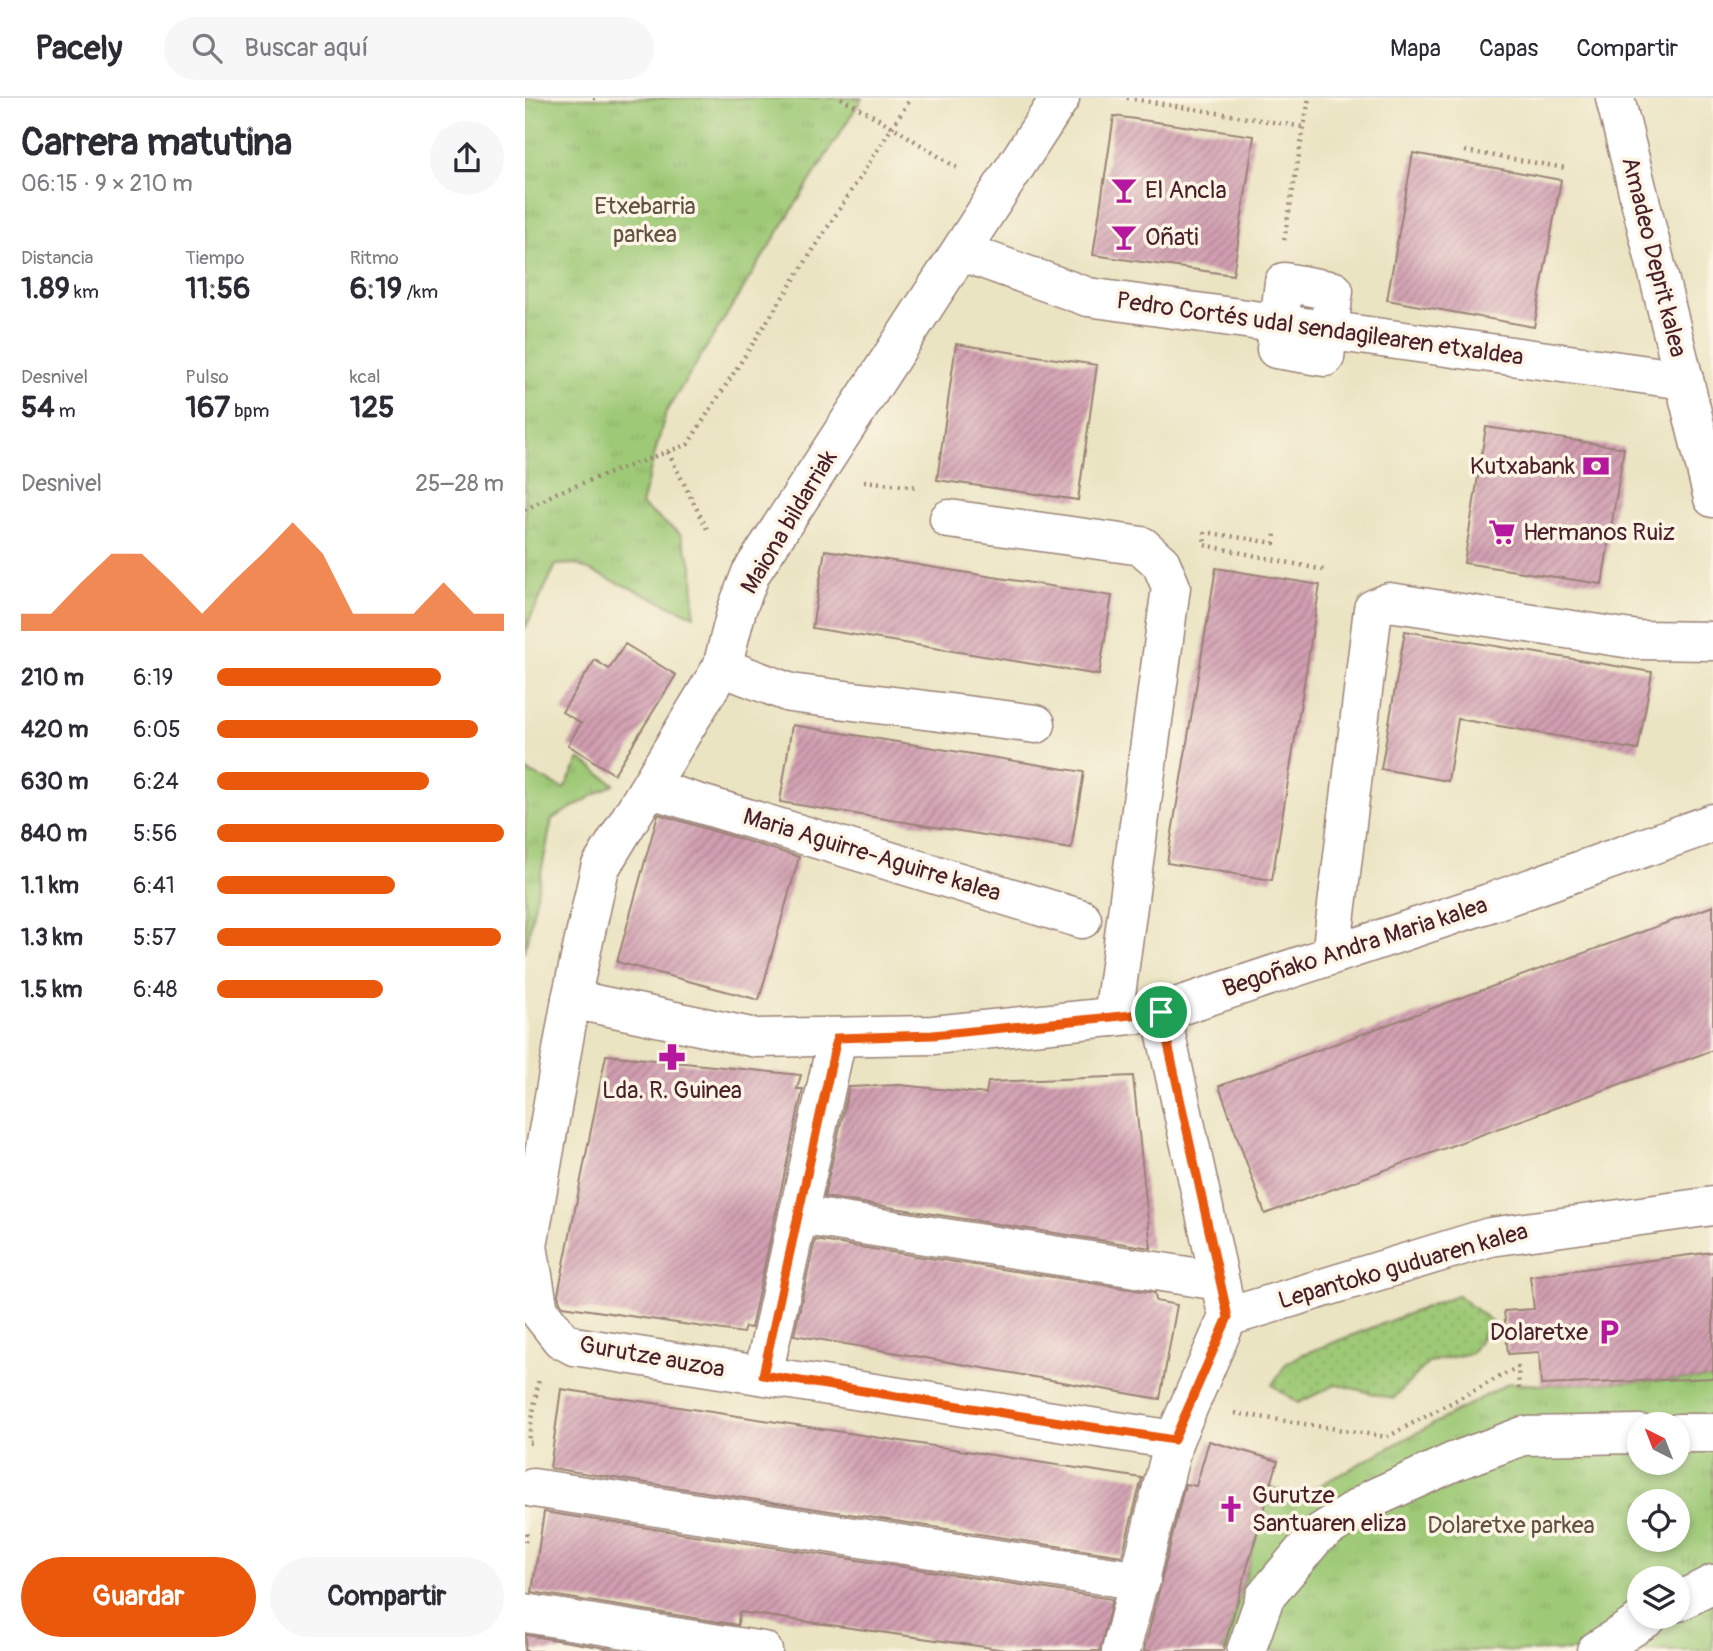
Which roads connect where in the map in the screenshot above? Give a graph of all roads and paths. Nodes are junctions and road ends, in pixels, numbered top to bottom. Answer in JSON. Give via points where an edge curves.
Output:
{"nodes":[{"id":1,"x":841,"y":98,"type":"edge"},
{"id":2,"x":911,"y":98,"type":"edge"},
{"id":3,"x":1061,"y":98,"type":"edge"},
{"id":4,"x":1127,"y":98,"type":"edge"},
{"id":5,"x":1309,"y":98,"type":"edge"},
{"id":6,"x":1615,"y":98,"type":"edge"},
{"id":7,"x":893,"y":127,"type":"junction"},
{"id":8,"x":1303,"y":127,"type":"junction"},
{"id":9,"x":1465,"y":151,"type":"dead end"},
{"id":10,"x":1566,"y":168,"type":"dead end"},
{"id":11,"x":969,"y":177,"type":"dead end"},
{"id":12,"x":1284,"y":242,"type":"dead end"},
{"id":13,"x":963,"y":251,"type":"junction"},
{"id":14,"x":1684,"y":380,"type":"junction"},
{"id":15,"x":668,"y":452,"type":"junction"},
{"id":16,"x":852,"y":480,"type":"dead end"},
{"id":17,"x":921,"y":488,"type":"dead end"},
{"id":18,"x":1713,"y":498,"type":"edge"},
{"id":19,"x":525,"y":510,"type":"edge"},
{"id":20,"x":949,"y":519,"type":"dead end"},
{"id":21,"x":706,"y":529,"type":"dead end"},
{"id":22,"x":1275,"y":533,"type":"dead end"},
{"id":23,"x":1324,"y":570,"type":"dead end"},
{"id":24,"x":1713,"y":641,"type":"edge"},
{"id":25,"x":722,"y":667,"type":"junction"},
{"id":26,"x":1036,"y":724,"type":"dead end"},
{"id":27,"x":661,"y":792,"type":"dead end"},
{"id":28,"x":1708,"y":825,"type":"edge"},
{"id":29,"x":1082,"y":919,"type":"dead end"},
{"id":30,"x":1331,"y":955,"type":"junction"},
{"id":31,"x":571,"y":999,"type":"junction"},
{"id":32,"x":1161,"y":1012,"type":"junction"},
{"id":33,"x":1113,"y":1017,"type":"junction"},
{"id":34,"x":837,"y":1038,"type":"junction"},
{"id":35,"x":1713,"y":1206,"type":"edge"},
{"id":36,"x":797,"y":1215,"type":"junction"},
{"id":37,"x":1223,"y":1299,"type":"junction"},
{"id":38,"x":1518,"y":1367,"type":"dead end"},
{"id":39,"x":540,"y":1374,"type":"dead end"},
{"id":40,"x":763,"y":1375,"type":"junction"},
{"id":41,"x":1190,"y":1404,"type":"junction"},
{"id":42,"x":1691,"y":1433,"type":"edge"},
{"id":43,"x":1713,"y":1433,"type":"edge"},
{"id":44,"x":1627,"y":1434,"type":"edge"},
{"id":45,"x":1174,"y":1440,"type":"junction"},
{"id":46,"x":535,"y":1444,"type":"dead end"},
{"id":47,"x":533,"y":1488,"type":"dead end"},
{"id":48,"x":1141,"y":1581,"type":"junction"},
{"id":49,"x":1713,"y":1584,"type":"edge"},
{"id":50,"x":1690,"y":1596,"type":"edge"},
{"id":51,"x":525,"y":1613,"type":"edge"},
{"id":52,"x":1630,"y":1629,"type":"edge"},
{"id":53,"x":764,"y":1651,"type":"edge"},
{"id":54,"x":1121,"y":1651,"type":"edge"},
{"id":55,"x":1246,"y":1651,"type":"edge"},
{"id":56,"x":1596,"y":1651,"type":"edge"}],
"edges":[{"from":1,"to":7,"type":"path"},
{"from":2,"to":7,"type":"path"},
{"from":3,"to":13,"type":"street","name":"Maiona bildarriak"},
{"from":4,"to":8,"type":"path"},
{"from":5,"to":8,"type":"path"},
{"from":6,"to":14,"type":"street","name":"Amadeo Deprit kalea"},
{"from":7,"to":11,"type":"path"},
{"from":7,"to":15,"type":"path","via":[[688,444]]},
{"from":8,"to":12,"type":"path"},
{"from":9,"to":10,"type":"path"},
{"from":13,"to":14,"type":"street","name":"Pedro Cortés udal sendagilearen etxaldea","via":[[1088,297]]},
{"from":13,"to":25,"type":"street","name":"Maiona bildarriak","via":[[751,573]]},
{"from":14,"to":18,"type":"street","name":"Amadeo Deprit kalea"},
{"from":15,"to":19,"type":"path","via":[[556,493]]},
{"from":15,"to":21,"type":"path"},
{"from":16,"to":17,"type":"path"},
{"from":20,"to":33,"type":"street","via":[[1142,546],[1161,562],[1171,587]]},
{"from":22,"to":23,"type":"path","via":[[1274,543],[1208,532],[1204,545]]},
{"from":24,"to":30,"type":"street","via":[[1638,640],[1389,602],[1373,609]]},
{"from":25,"to":26,"type":"street","via":[[790,693]]},
{"from":25,"to":31,"type":"street","name":"Maiona bildarriak","via":[[600,868]]},
{"from":27,"to":29,"type":"street","name":"Maria Aguirre-Aguirre kalea"},
{"from":28,"to":30,"type":"street","name":"Begoñako Andra Maria kalea"},
{"from":30,"to":32,"type":"street","name":"Begoñako Andra Maria kalea"},
{"from":31,"to":34,"type":"street","name":"Begoñako Andra Maria kalea","via":[[756,1038]]},
{"from":31,"to":40,"type":"street","name":"Gurutze auzoa","via":[[528,1246],[539,1311],[561,1339],[574,1346]]},
{"from":32,"to":33,"type":"street","name":"Begoñako Andra Maria kalea"},
{"from":32,"to":37,"type":"street"},
{"from":33,"to":34,"type":"street","name":"Begoñako Andra Maria kalea","via":[[933,1035]]},
{"from":34,"to":36,"type":"street"},
{"from":35,"to":37,"type":"street","name":"Lepantoko guduaren kalea","via":[[1490,1237]]},
{"from":36,"to":37,"type":"street"},
{"from":36,"to":40,"type":"street"},
{"from":37,"to":41,"type":"street"},
{"from":38,"to":41,"type":"path","via":[[1387,1437]]},
{"from":39,"to":46,"type":"path","via":[[528,1442]]},
{"from":40,"to":45,"type":"street","name":"Gurutze auzoa"},
{"from":41,"to":45,"type":"street"},
{"from":42,"to":43,"type":"street"},
{"from":44,"to":55,"type":"street","via":[[1523,1436],[1374,1498],[1317,1535],[1265,1597]]},
{"from":45,"to":48,"type":"street"},
{"from":47,"to":48,"type":"street"},
{"from":48,"to":54,"type":"street"},
{"from":49,"to":50,"type":"street"},
{"from":51,"to":53,"type":"street"},
{"from":52,"to":56,"type":"street"}]}
